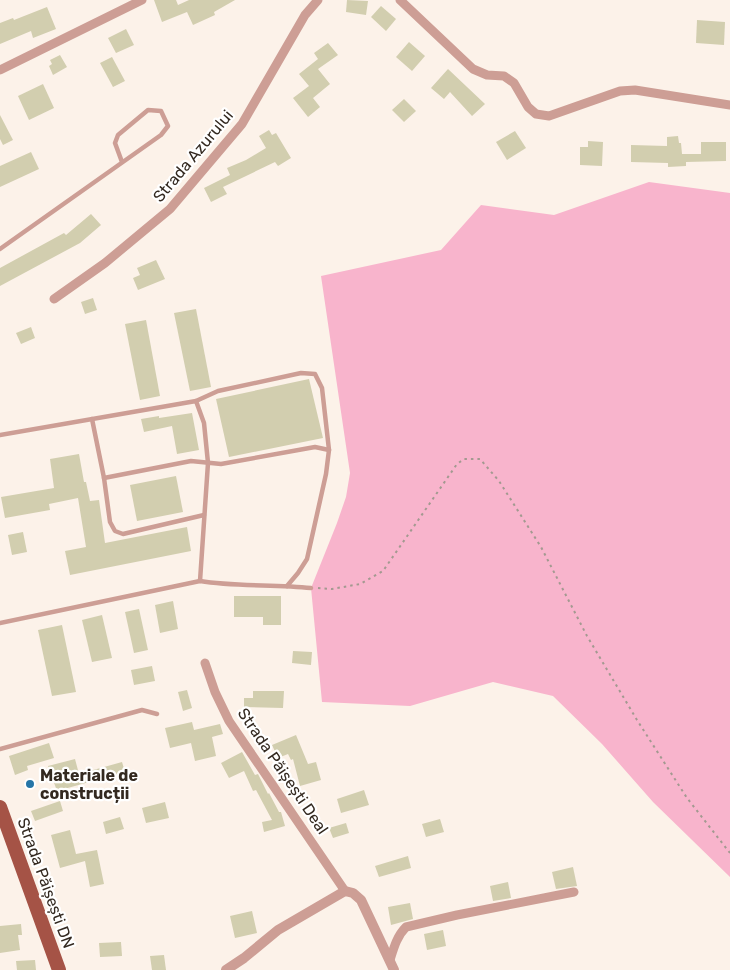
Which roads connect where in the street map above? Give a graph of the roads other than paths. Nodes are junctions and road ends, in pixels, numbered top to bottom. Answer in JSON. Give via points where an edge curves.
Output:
{"nodes":[{"id":1,"x":142,"y":0,"type":"edge"},
{"id":2,"x":318,"y":0,"type":"edge"},
{"id":3,"x":400,"y":0,"type":"edge"},
{"id":4,"x":0,"y":70,"type":"edge"},
{"id":5,"x":730,"y":105,"type":"edge"},
{"id":6,"x":122,"y":162,"type":"junction"},
{"id":7,"x":0,"y":249,"type":"edge"},
{"id":8,"x":54,"y":299,"type":"dead end"},
{"id":9,"x":196,"y":401,"type":"junction"},
{"id":10,"x":92,"y":419,"type":"junction"},
{"id":11,"x":0,"y":435,"type":"edge"},
{"id":12,"x":329,"y":450,"type":"junction"},
{"id":13,"x":208,"y":463,"type":"junction"},
{"id":14,"x":104,"y":478,"type":"junction"},
{"id":15,"x":204,"y":514,"type":"junction"},
{"id":16,"x":200,"y":581,"type":"junction"},
{"id":17,"x":287,"y":586,"type":"junction"},
{"id":18,"x":311,"y":588,"type":"road end"},
{"id":19,"x":0,"y":623,"type":"edge"},
{"id":20,"x":205,"y":663,"type":"dead end"},
{"id":21,"x":157,"y":714,"type":"dead end"},
{"id":22,"x":0,"y":749,"type":"edge"},
{"id":23,"x":0,"y":807,"type":"edge"},
{"id":24,"x":345,"y":891,"type":"junction"},
{"id":25,"x":574,"y":892,"type":"dead end"},
{"id":26,"x":392,"y":965,"type":"edge"},
{"id":27,"x":59,"y":970,"type":"edge"},
{"id":28,"x":226,"y":970,"type":"edge"}],
"edges":[{"from":1,"to":4,"type":"street"},
{"from":2,"to":8,"type":"street","name":"Strada Azurului","via":[[305,15],[242,124],[170,209],[105,263]]},
{"from":3,"to":5,"type":"street","via":[[473,69],[487,75],[504,76],[514,83],[536,114],[549,116],[620,91],[635,90]]},
{"from":6,"to":6,"type":"lane","via":[[115,143],[118,135],[148,110],[162,111],[168,126],[161,135]]},
{"from":6,"to":7,"type":"lane"},
{"from":9,"to":10,"type":"lane"},
{"from":9,"to":12,"type":"lane","via":[[227,389],[301,373],[315,374],[322,388]]},
{"from":9,"to":13,"type":"lane","via":[[204,423]]},
{"from":10,"to":11,"type":"lane"},
{"from":10,"to":14,"type":"lane"},
{"from":12,"to":13,"type":"lane","via":[[315,446],[221,464]]},
{"from":12,"to":17,"type":"lane","via":[[306,559]]},
{"from":13,"to":14,"type":"lane","via":[[191,461]]},
{"from":13,"to":15,"type":"lane"},
{"from":14,"to":15,"type":"lane","via":[[110,522],[116,531],[123,534]]},
{"from":15,"to":16,"type":"lane"},
{"from":16,"to":17,"type":"lane"},
{"from":16,"to":19,"type":"lane"},
{"from":17,"to":18,"type":"lane"},
{"from":20,"to":24,"type":"street","name":"Strada Păișești Deal","via":[[229,721]]},
{"from":21,"to":22,"type":"lane","via":[[142,710]]},
{"from":23,"to":27,"type":"main road","name":"Strada Păișești DN"},
{"from":24,"to":26,"type":"street","name":"Strada Păișești Deal","via":[[361,900]]},
{"from":24,"to":28,"type":"street","via":[[278,930]]},
{"from":25,"to":26,"type":"street","via":[[406,926],[395,942]]}]}
